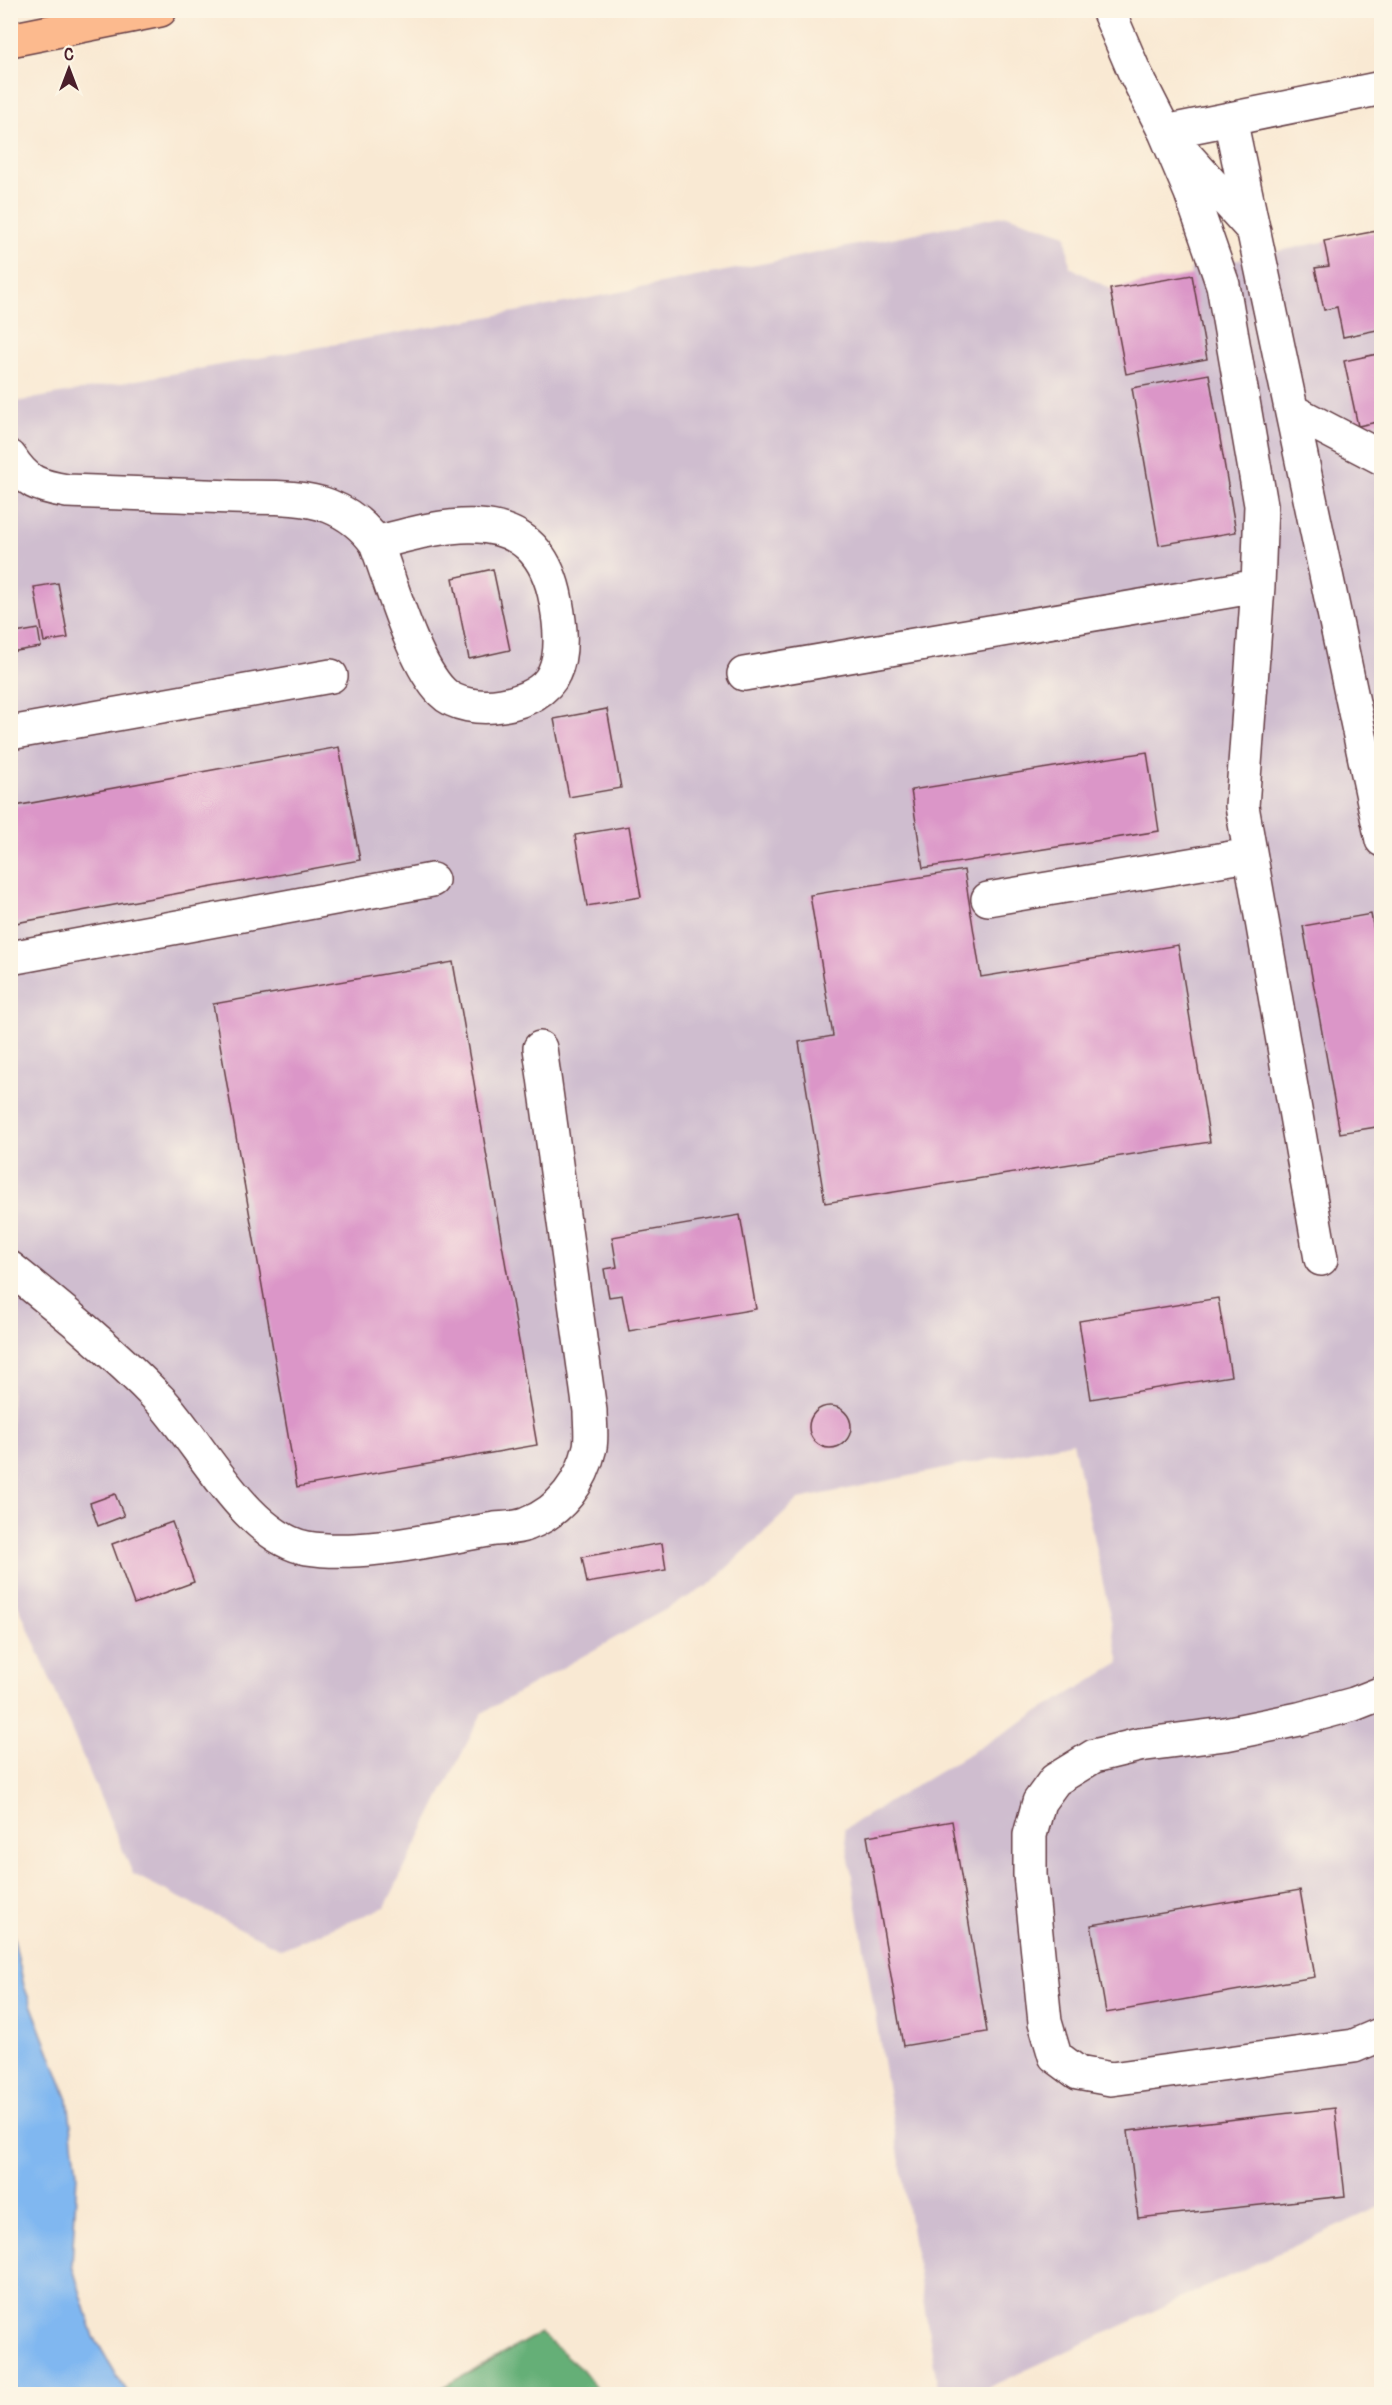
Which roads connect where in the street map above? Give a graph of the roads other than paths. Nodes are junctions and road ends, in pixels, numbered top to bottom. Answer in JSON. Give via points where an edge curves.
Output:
{"nodes":[{"id":1,"x":160,"y":10,"type":"edge"},
{"id":2,"x":1108,"y":10,"type":"edge"},
{"id":3,"x":10,"y":40,"type":"edge"},
{"id":4,"x":1382,"y":88,"type":"edge"},
{"id":5,"x":1230,"y":119,"type":"junction"},
{"id":6,"x":1165,"y":132,"type":"junction"},
{"id":7,"x":1255,"y":232,"type":"junction"},
{"id":8,"x":1292,"y":411,"type":"junction"},
{"id":9,"x":10,"y":457,"type":"edge"},
{"id":10,"x":1382,"y":458,"type":"edge"},
{"id":11,"x":376,"y":543,"type":"junction"},
{"id":12,"x":1258,"y":586,"type":"junction"},
{"id":13,"x":744,"y":674,"type":"dead end"},
{"id":14,"x":331,"y":675,"type":"dead end"},
{"id":15,"x":10,"y":733,"type":"edge"},
{"id":16,"x":1382,"y":840,"type":"edge"},
{"id":17,"x":1249,"y":855,"type":"junction"},
{"id":18,"x":432,"y":880,"type":"dead end"},
{"id":19,"x":988,"y":899,"type":"dead end"},
{"id":20,"x":10,"y":958,"type":"edge"},
{"id":21,"x":540,"y":1048,"type":"dead end"},
{"id":22,"x":1321,"y":1258,"type":"dead end"},
{"id":23,"x":10,"y":1268,"type":"edge"},
{"id":24,"x":1382,"y":1693,"type":"edge"},
{"id":25,"x":1382,"y":2034,"type":"edge"}],
"edges":[{"from":1,"to":3,"type":"highway"},
{"from":2,"to":6,"type":"lane"},
{"from":4,"to":5,"type":"lane"},
{"from":5,"to":6,"type":"lane"},
{"from":5,"to":7,"type":"lane"},
{"from":6,"to":7,"type":"lane"},
{"from":6,"to":12,"type":"lane","via":[[1191,193],[1222,285],[1261,505]]},
{"from":7,"to":8,"type":"lane"},
{"from":8,"to":10,"type":"lane"},
{"from":8,"to":16,"type":"lane"},
{"from":9,"to":11,"type":"lane","via":[[23,475],[40,486],[67,491],[311,501],[346,514],[366,528]]},
{"from":11,"to":11,"type":"lane","via":[[454,525],[486,525],[506,530],[526,542],[542,561],[554,587],[561,623],[554,673],[542,690],[520,701],[486,707],[463,704],[443,693],[414,645]]},
{"from":12,"to":13,"type":"lane"},
{"from":12,"to":17,"type":"lane","via":[[1242,806]]},
{"from":14,"to":15,"type":"lane"},
{"from":17,"to":19,"type":"lane"},
{"from":17,"to":22,"type":"lane"},
{"from":18,"to":20,"type":"lane"},
{"from":21,"to":23,"type":"lane","via":[[590,1411],[590,1445],[579,1478],[561,1504],[526,1524],[352,1551],[305,1548],[280,1539],[252,1515],[210,1467],[161,1402],[100,1342]]},
{"from":24,"to":25,"type":"lane","via":[[1299,1719],[1094,1756],[1055,1780],[1039,1802],[1030,1835],[1030,1875],[1045,2022],[1055,2056],[1078,2073],[1111,2079],[1354,2046]]}]}
